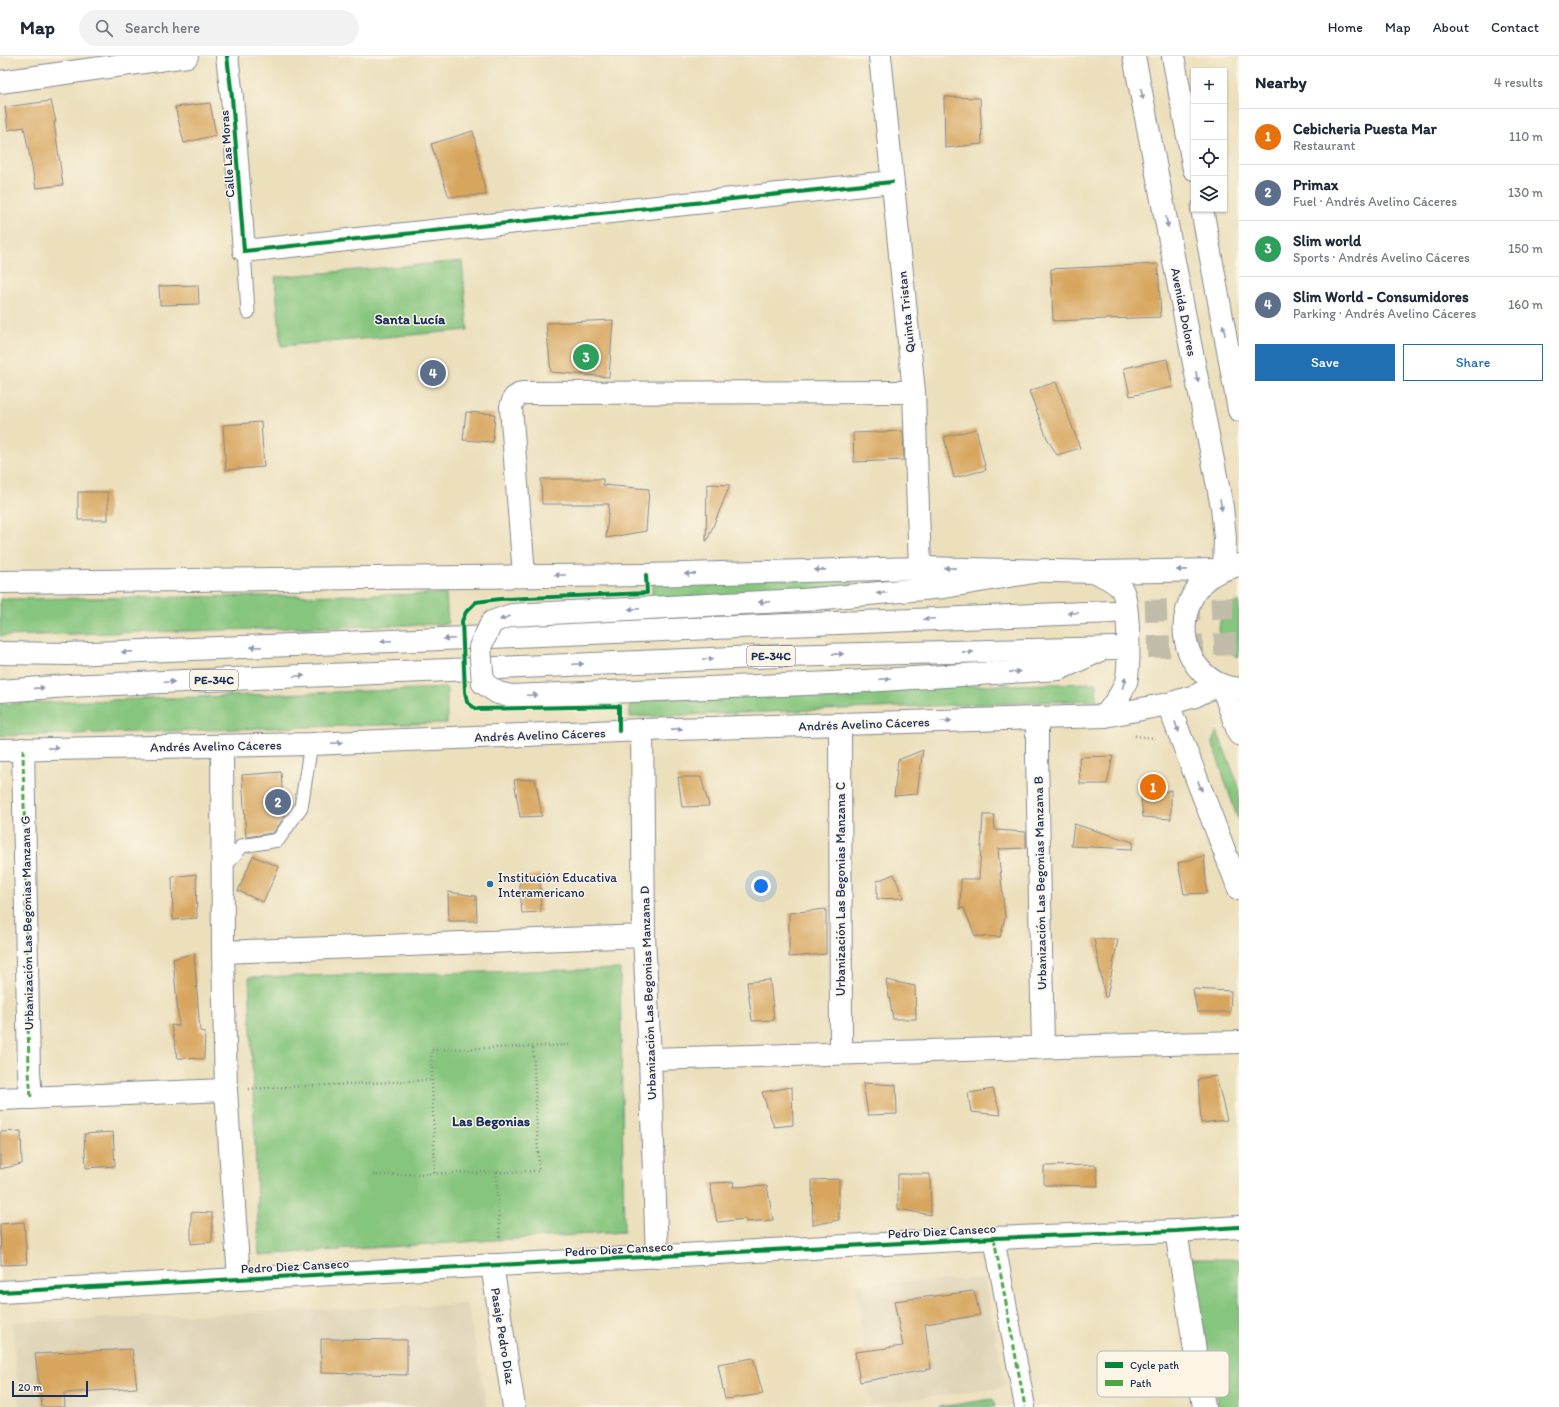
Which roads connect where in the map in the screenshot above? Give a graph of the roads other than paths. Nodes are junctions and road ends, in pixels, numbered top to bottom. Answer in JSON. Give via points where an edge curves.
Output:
{"nodes":[{"id":1,"x":187,"y":56,"type":"edge"},
{"id":2,"x":227,"y":56,"type":"edge"},
{"id":3,"x":880,"y":56,"type":"edge"},
{"id":4,"x":1134,"y":56,"type":"edge"},
{"id":5,"x":1173,"y":56,"type":"edge"},
{"id":6,"x":0,"y":82,"type":"edge"},
{"id":7,"x":1191,"y":153,"type":"edge"},
{"id":8,"x":892,"y":182,"type":"junction"},
{"id":9,"x":1203,"y":212,"type":"edge"},
{"id":10,"x":244,"y":252,"type":"junction"},
{"id":11,"x":248,"y":312,"type":"dead end"},
{"id":12,"x":914,"y":392,"type":"junction"},
{"id":13,"x":1239,"y":410,"type":"edge"},
{"id":14,"x":920,"y":568,"type":"junction"},
{"id":15,"x":1228,"y":568,"type":"edge"},
{"id":16,"x":1045,"y":570,"type":"junction"},
{"id":17,"x":1096,"y":572,"type":"junction"},
{"id":18,"x":524,"y":575,"type":"junction"},
{"id":19,"x":0,"y":582,"type":"edge"},
{"id":20,"x":1112,"y":612,"type":"tunnel mouth"},
{"id":21,"x":0,"y":653,"type":"edge"},
{"id":22,"x":1227,"y":686,"type":"edge"},
{"id":23,"x":0,"y":691,"type":"edge"},
{"id":24,"x":1168,"y":704,"type":"junction"},
{"id":25,"x":1105,"y":716,"type":"junction"},
{"id":26,"x":1037,"y":718,"type":"junction"},
{"id":27,"x":840,"y":725,"type":"junction"},
{"id":28,"x":642,"y":730,"type":"junction"},
{"id":29,"x":1239,"y":734,"type":"edge"},
{"id":30,"x":311,"y":744,"type":"junction"},
{"id":31,"x":222,"y":746,"type":"junction"},
{"id":32,"x":23,"y":748,"type":"junction"},
{"id":33,"x":0,"y":750,"type":"edge"},
{"id":34,"x":223,"y":869,"type":"junction"},
{"id":35,"x":1239,"y":889,"type":"edge"},
{"id":36,"x":644,"y":936,"type":"junction"},
{"id":37,"x":223,"y":952,"type":"junction"},
{"id":38,"x":1239,"y":1042,"type":"edge"},
{"id":39,"x":1043,"y":1047,"type":"junction"},
{"id":40,"x":841,"y":1053,"type":"junction"},
{"id":41,"x":650,"y":1059,"type":"junction"},
{"id":42,"x":226,"y":1090,"type":"junction"},
{"id":43,"x":32,"y":1098,"type":"junction"},
{"id":44,"x":0,"y":1099,"type":"edge"},
{"id":45,"x":1239,"y":1227,"type":"edge"},
{"id":46,"x":1176,"y":1231,"type":"junction"},
{"id":47,"x":994,"y":1238,"type":"junction"},
{"id":48,"x":657,"y":1256,"type":"junction"},
{"id":49,"x":496,"y":1265,"type":"junction"},
{"id":50,"x":239,"y":1279,"type":"junction"},
{"id":51,"x":0,"y":1292,"type":"edge"},
{"id":52,"x":1195,"y":1351,"type":"edge"},
{"id":53,"x":1202,"y":1397,"type":"edge"},
{"id":54,"x":514,"y":1407,"type":"edge"},
{"id":55,"x":1025,"y":1407,"type":"edge"},
{"id":56,"x":1204,"y":1407,"type":"edge"}],
"edges":[{"from":1,"to":6,"type":"main road"},
{"from":2,"to":10,"type":"main road","name":"Calle Las Moras"},
{"from":3,"to":8,"type":"main road","name":"Quinta Tristan"},
{"from":4,"to":15,"type":"main road","name":"Avenida Dolores","one_way":true,"via":[[1222,507]]},
{"from":5,"to":7,"type":"main road"},
{"from":8,"to":10,"type":"main road"},
{"from":8,"to":12,"type":"main road","name":"Quinta Tristan"},
{"from":13,"to":9,"type":"main road","one_way":true},
{"from":10,"to":11,"type":"lane","name":"Calle Las Moras"},
{"from":12,"to":14,"type":"main road","name":"Quinta Tristan"},
{"from":12,"to":18,"type":"main road","via":[[522,394],[514,398],[511,406]]},
{"from":16,"to":14,"type":"main road","one_way":true},
{"from":14,"to":18,"type":"main road","one_way":true,"via":[[646,575]]},
{"from":15,"to":17,"type":"main road","one_way":true},
{"from":15,"to":22,"type":"main road","via":[[1204,581],[1191,597],[1184,617],[1184,637],[1190,656],[1203,672]]},
{"from":16,"to":17,"type":"main road"},
{"from":16,"to":23,"type":"main road","number":"PE-34C","bridge":true,"via":[[944,587],[803,600],[512,615],[492,622],[480,647],[483,683],[498,693],[512,696],[832,683],[1060,669],[1110,648],[779,656],[76,686]]},
{"from":25,"to":17,"type":"main road","one_way":true,"via":[[1126,682],[1127,612],[1123,591],[1113,581]]},
{"from":18,"to":19,"type":"main road"},
{"from":20,"to":21,"type":"main road","one_way":true,"via":[[68,654]]},
{"from":22,"to":24,"type":"main road","name":"Andrés Avelino Cáceres"},
{"from":22,"to":29,"type":"main road"},
{"from":24,"to":25,"type":"main road","name":"Andrés Avelino Cáceres"},
{"from":24,"to":35,"type":"main road","one_way":true},
{"from":25,"to":26,"type":"main road","name":"Andrés Avelino Cáceres"},
{"from":27,"to":26,"type":"main road","name":"Andrés Avelino Cáceres","one_way":true},
{"from":26,"to":39,"type":"main road","name":"Urbanización Las Begonias Manzana B"},
{"from":28,"to":27,"type":"main road","name":"Andrés Avelino Cáceres","one_way":true},
{"from":27,"to":40,"type":"main road","name":"Urbanización Las Begonias Manzana C"},
{"from":30,"to":28,"type":"main road","name":"Andrés Avelino Cáceres","one_way":true},
{"from":28,"to":36,"type":"main road","name":"Urbanización Las Begonias Manzana D"},
{"from":30,"to":31,"type":"main road","name":"Andrés Avelino Cáceres"},
{"from":30,"to":34,"type":"lane","via":[[301,807],[278,840],[242,846]]},
{"from":32,"to":31,"type":"main road","name":"Andrés Avelino Cáceres","one_way":true},
{"from":31,"to":34,"type":"main road"},
{"from":32,"to":33,"type":"main road","name":"Andrés Avelino Cáceres"},
{"from":32,"to":43,"type":"main road","name":"Urbanización Las Begonias Manzana G"},
{"from":34,"to":37,"type":"main road"},
{"from":36,"to":37,"type":"main road"},
{"from":36,"to":41,"type":"main road","name":"Urbanización Las Begonias Manzana D"},
{"from":37,"to":42,"type":"main road"},
{"from":38,"to":39,"type":"main road"},
{"from":39,"to":40,"type":"main road"},
{"from":40,"to":41,"type":"main road"},
{"from":41,"to":48,"type":"main road","name":"Urbanización Las Begonias Manzana D"},
{"from":42,"to":43,"type":"main road"},
{"from":42,"to":50,"type":"main road"},
{"from":43,"to":44,"type":"main road"},
{"from":45,"to":46,"type":"main road","name":"Pedro Diez Canseco"},
{"from":46,"to":47,"type":"main road","name":"Pedro Diez Canseco"},
{"from":46,"to":52,"type":"main road"},
{"from":47,"to":48,"type":"main road","name":"Pedro Diez Canseco"},
{"from":47,"to":55,"type":"street"},
{"from":48,"to":49,"type":"main road","name":"Pedro Diez Canseco"},
{"from":49,"to":50,"type":"main road","name":"Pedro Diez Canseco"},
{"from":49,"to":54,"type":"main road","name":"Pasaje Pedro Díaz"},
{"from":50,"to":51,"type":"main road","name":"Pedro Diez Canseco"},
{"from":53,"to":56,"type":"main road"}]}
